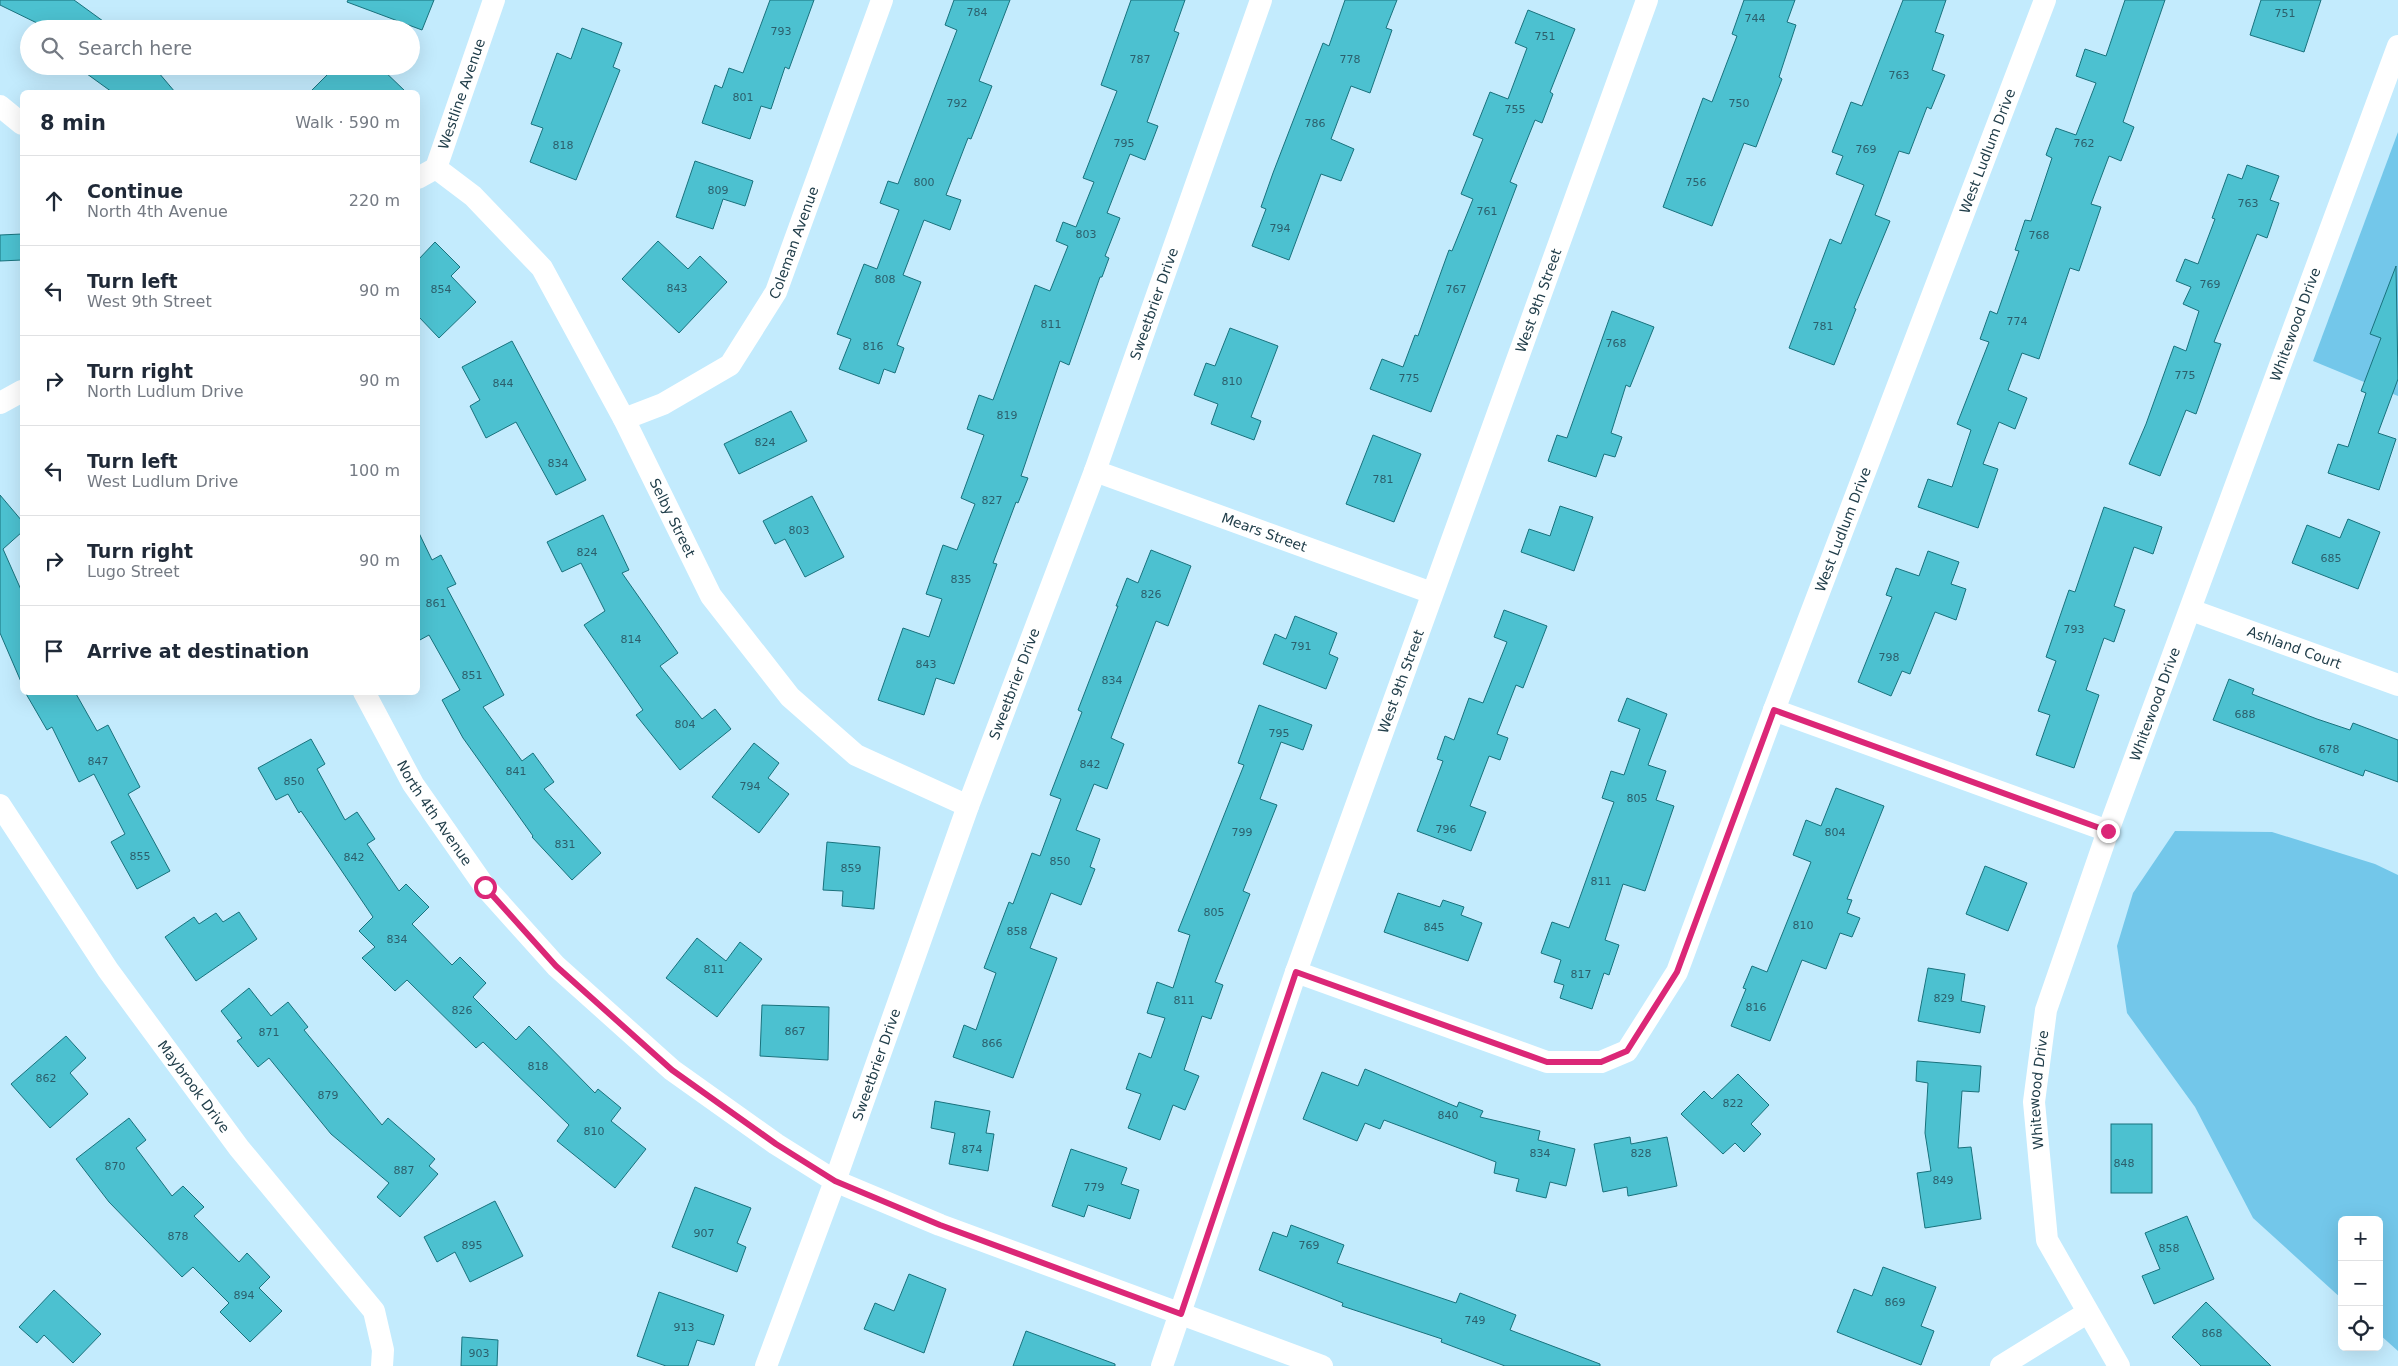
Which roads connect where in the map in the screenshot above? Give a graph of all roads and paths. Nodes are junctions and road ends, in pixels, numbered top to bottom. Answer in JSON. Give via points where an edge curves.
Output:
{"nodes":[{"id":1,"x":494,"y":0,"type":"edge"},
{"id":2,"x":882,"y":0,"type":"edge"},
{"id":3,"x":1262,"y":0,"type":"edge"},
{"id":4,"x":1647,"y":0,"type":"edge"},
{"id":5,"x":2046,"y":0,"type":"edge"},
{"id":6,"x":2398,"y":46,"type":"edge"},
{"id":7,"x":0,"y":106,"type":"edge"},
{"id":8,"x":20,"y":122,"type":"edge"},
{"id":9,"x":426,"y":173,"type":"edge"},
{"id":10,"x":20,"y":392,"type":"edge"},
{"id":11,"x":0,"y":403,"type":"edge"},
{"id":12,"x":624,"y":419,"type":"junction"},
{"id":13,"x":1095,"y":471,"type":"junction"},
{"id":14,"x":1432,"y":593,"type":"junction"},
{"id":15,"x":2191,"y":610,"type":"junction"},
{"id":16,"x":2398,"y":685,"type":"edge"},
{"id":17,"x":366,"y":695,"type":"edge"},
{"id":18,"x":1774,"y":710,"type":"junction"},
{"id":19,"x":0,"y":805,"type":"edge"},
{"id":20,"x":968,"y":806,"type":"junction"},
{"id":21,"x":2108,"y":831,"type":"junction"},
{"id":22,"x":1296,"y":972,"type":"junction"},
{"id":23,"x":835,"y":1181,"type":"junction"},
{"id":24,"x":1181,"y":1314,"type":"junction"},
{"id":25,"x":2087,"y":1314,"type":"junction"},
{"id":26,"x":382,"y":1366,"type":"edge"},
{"id":27,"x":766,"y":1366,"type":"edge"},
{"id":28,"x":1162,"y":1366,"type":"edge"},
{"id":29,"x":1322,"y":1366,"type":"edge"},
{"id":30,"x":2001,"y":1366,"type":"edge"},
{"id":31,"x":2119,"y":1366,"type":"edge"}],
"edges":[{"from":1,"to":9,"type":"street","name":"Westline Avenue"},
{"from":2,"to":12,"type":"street","name":"Coleman Avenue","via":[[776,292],[730,365],[663,404]]},
{"from":3,"to":13,"type":"street","name":"Sweetbrier Drive"},
{"from":4,"to":14,"type":"street","name":"West 9th Street"},
{"from":5,"to":18,"type":"street","name":"West Ludlum Drive"},
{"from":6,"to":15,"type":"street","name":"Whitewood Drive"},
{"from":7,"to":8,"type":"street"},
{"from":9,"to":12,"type":"street","name":"Selby Street","via":[[473,196],[542,268]]},
{"from":10,"to":11,"type":"street"},
{"from":12,"to":20,"type":"street","name":"Selby Street","via":[[711,596],[790,697],[856,755]]},
{"from":13,"to":14,"type":"street","name":"Mears Street"},
{"from":13,"to":20,"type":"street","name":"Sweetbrier Drive"},
{"from":14,"to":22,"type":"street","name":"West 9th Street"},
{"from":15,"to":16,"type":"street","name":"Ashland Court"},
{"from":15,"to":21,"type":"street","name":"Whitewood Drive"},
{"from":17,"to":23,"type":"street","name":"North 4th Avenue","via":[[414,784],[485,887],[556,966],[672,1070],[776,1144]]},
{"from":18,"to":21,"type":"street"},
{"from":18,"to":22,"type":"street","name":"West Ludlum Drive","via":[[1677,972],[1627,1051],[1601,1062],[1547,1062]]},
{"from":19,"to":26,"type":"street","name":"Maybrook Drive","via":[[119,986],[239,1148],[374,1311],[383,1350]]},
{"from":20,"to":23,"type":"street","name":"Sweetbrier Drive"},
{"from":21,"to":25,"type":"street","name":"Whitewood Drive","via":[[2046,1010],[2034,1102],[2047,1240]]},
{"from":22,"to":24,"type":"street","name":"West 9th Street"},
{"from":23,"to":24,"type":"street","name":"North 4th Avenue","via":[[940,1225]]},
{"from":23,"to":27,"type":"street","name":"Sweetbrier Drive"},
{"from":24,"to":28,"type":"street","name":"West 9th Street"},
{"from":24,"to":29,"type":"street","name":"North 4th Avenue"},
{"from":25,"to":30,"type":"street"},
{"from":25,"to":31,"type":"street","name":"Whitewood Drive"}]}
